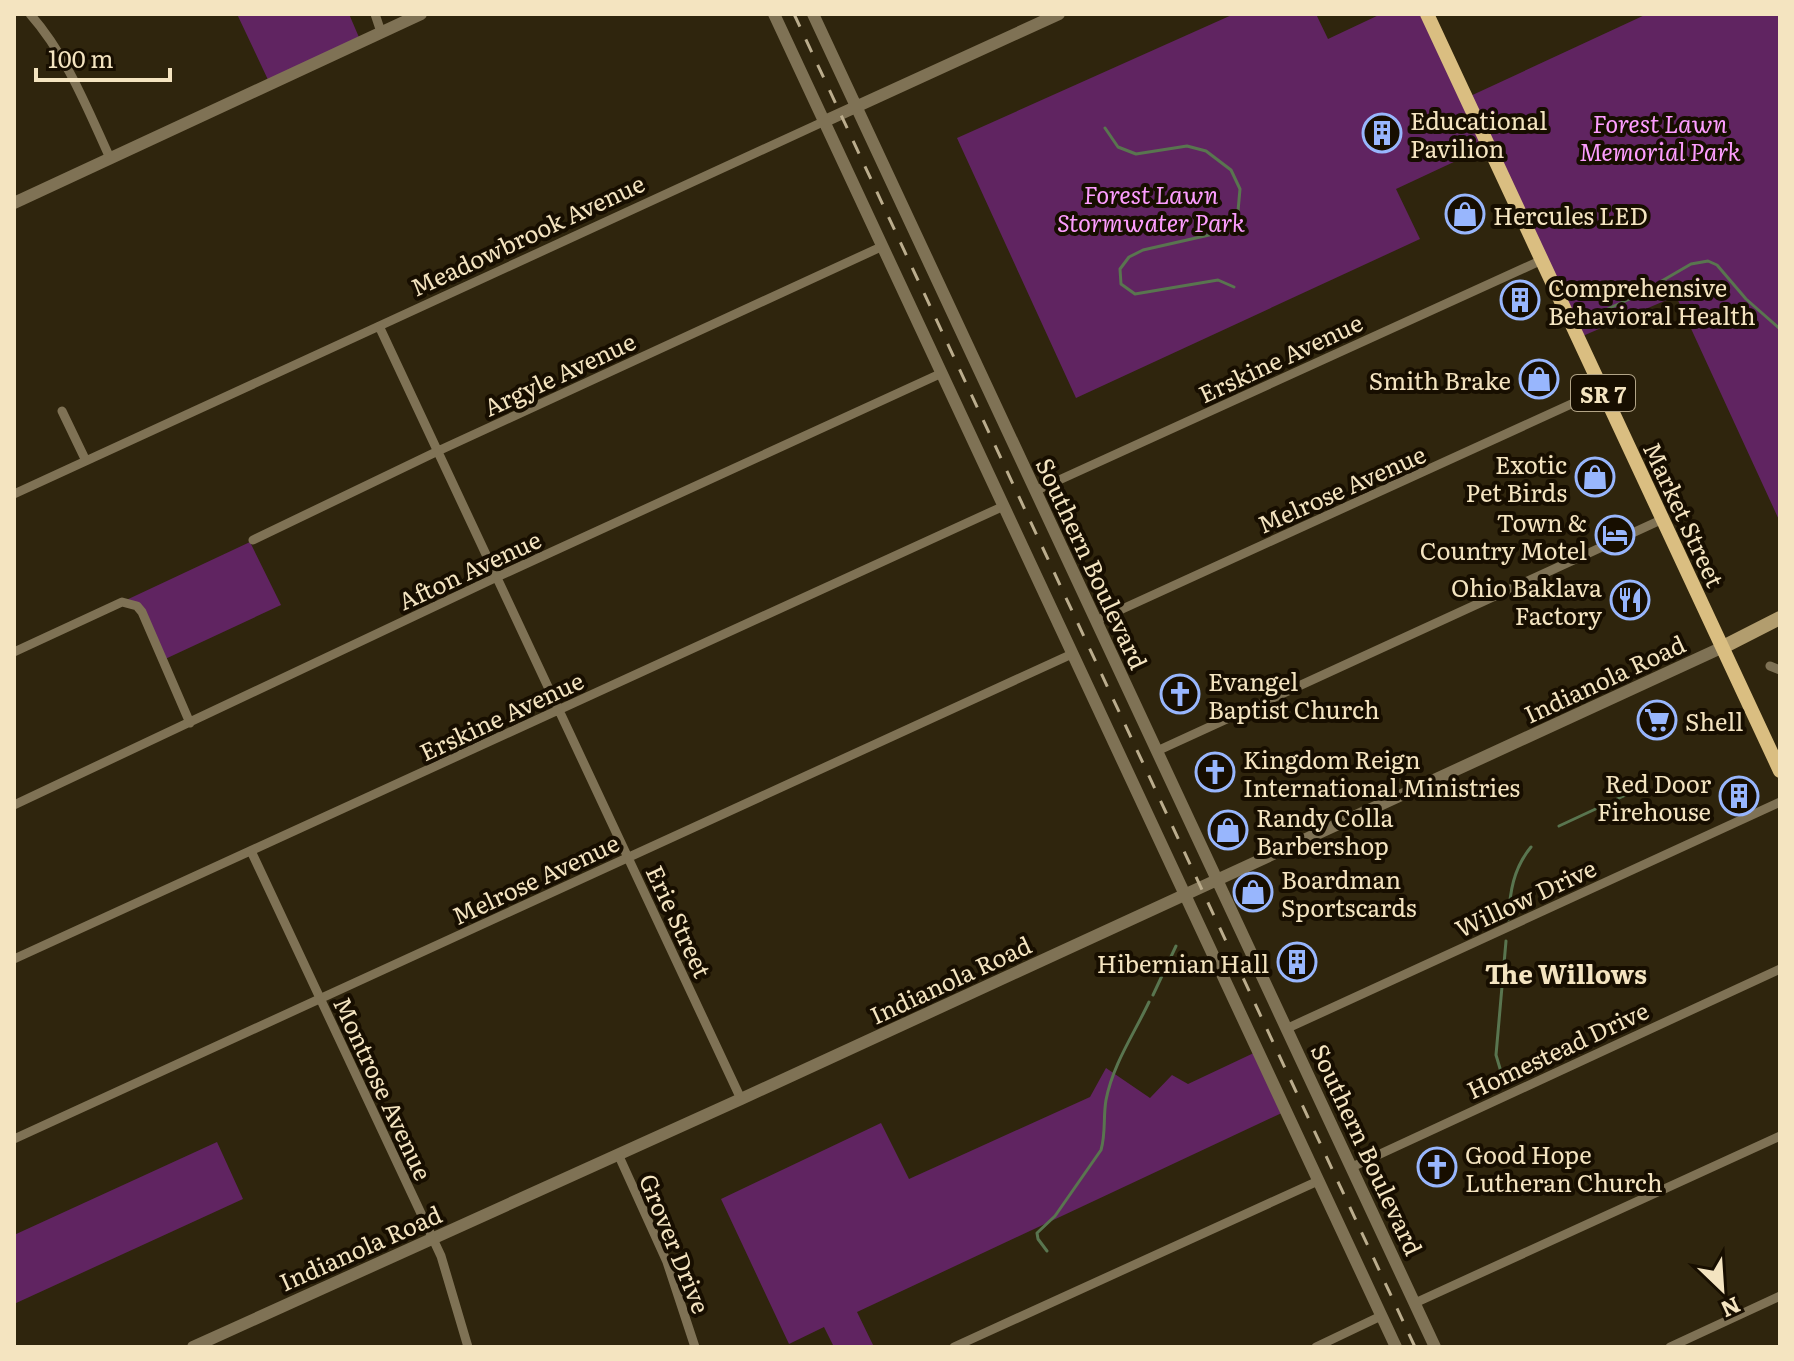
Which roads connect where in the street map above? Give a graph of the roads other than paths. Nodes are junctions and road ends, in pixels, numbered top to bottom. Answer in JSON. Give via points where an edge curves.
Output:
{"nodes":[{"id":1,"x":30,"y":14,"type":"edge"},
{"id":2,"x":375,"y":14,"type":"edge"},
{"id":3,"x":421,"y":14,"type":"edge"},
{"id":4,"x":774,"y":14,"type":"edge"},
{"id":5,"x":813,"y":14,"type":"edge"},
{"id":6,"x":1059,"y":14,"type":"edge"},
{"id":7,"x":1427,"y":14,"type":"edge"},
{"id":8,"x":381,"y":32,"type":"junction"},
{"id":9,"x":856,"y":107,"type":"junction"},
{"id":10,"x":825,"y":121,"type":"junction"},
{"id":11,"x":110,"y":158,"type":"junction"},
{"id":12,"x":14,"y":203,"type":"edge"},
{"id":13,"x":883,"y":246,"type":"junction"},
{"id":14,"x":1542,"y":260,"type":"junction"},
{"id":15,"x":379,"y":326,"type":"junction"},
{"id":16,"x":942,"y":373,"type":"junction"},
{"id":17,"x":1602,"y":390,"type":"junction"},
{"id":18,"x":62,"y":411,"type":"dead end"},
{"id":19,"x":438,"y":451,"type":"junction"},
{"id":20,"x":86,"y":461,"type":"junction"},
{"id":21,"x":1035,"y":491,"type":"junction"},
{"id":22,"x":14,"y":494,"type":"edge"},
{"id":23,"x":1004,"y":506,"type":"junction"},
{"id":24,"x":1663,"y":519,"type":"junction"},
{"id":25,"x":253,"y":540,"type":"dead end"},
{"id":26,"x":497,"y":577,"type":"junction"},
{"id":27,"x":1780,"y":618,"type":"edge"},
{"id":28,"x":1096,"y":621,"type":"junction"},
{"id":29,"x":1723,"y":647,"type":"junction"},
{"id":30,"x":14,"y":652,"type":"edge"},
{"id":31,"x":1072,"y":654,"type":"junction"},
{"id":32,"x":559,"y":710,"type":"junction"},
{"id":33,"x":190,"y":723,"type":"junction"},
{"id":34,"x":1157,"y":751,"type":"junction"},
{"id":35,"x":1780,"y":771,"type":"edge"},
{"id":36,"x":1780,"y":802,"type":"edge"},
{"id":37,"x":14,"y":805,"type":"edge"},
{"id":38,"x":251,"y":851,"type":"junction"},
{"id":39,"x":628,"y":858,"type":"junction"},
{"id":40,"x":1217,"y":881,"type":"junction"},
{"id":41,"x":1187,"y":895,"type":"junction"},
{"id":42,"x":14,"y":959,"type":"edge"},
{"id":43,"x":1780,"y":969,"type":"edge"},
{"id":44,"x":319,"y":999,"type":"junction"},
{"id":45,"x":1288,"y":1028,"type":"junction"},
{"id":46,"x":741,"y":1099,"type":"junction"},
{"id":47,"x":1780,"y":1136,"type":"edge"},
{"id":48,"x":14,"y":1139,"type":"edge"},
{"id":49,"x":618,"y":1154,"type":"junction"},
{"id":50,"x":1352,"y":1167,"type":"junction"},
{"id":51,"x":1318,"y":1181,"type":"junction"},
{"id":52,"x":432,"y":1239,"type":"junction"},
{"id":53,"x":1780,"y":1296,"type":"edge"},
{"id":54,"x":1415,"y":1303,"type":"junction"},
{"id":55,"x":1381,"y":1316,"type":"junction"},
{"id":56,"x":193,"y":1347,"type":"edge"},
{"id":57,"x":468,"y":1347,"type":"edge"},
{"id":58,"x":695,"y":1347,"type":"edge"},
{"id":59,"x":954,"y":1347,"type":"edge"},
{"id":60,"x":1316,"y":1347,"type":"edge"},
{"id":61,"x":1396,"y":1347,"type":"edge"},
{"id":62,"x":1435,"y":1347,"type":"edge"},
{"id":63,"x":1670,"y":1347,"type":"edge"}],
"edges":[{"from":1,"to":11,"type":"street","via":[[67,65]]},
{"from":2,"to":8,"type":"street"},
{"from":3,"to":8,"type":"street"},
{"from":4,"to":10,"type":"street"},
{"from":5,"to":9,"type":"street","name":"Southern Boulevard"},
{"from":6,"to":9,"type":"street","name":"Meadowbrook Avenue"},
{"from":7,"to":14,"type":"main road","name":"Market Street","number":"SR 7"},
{"from":8,"to":11,"type":"street"},
{"from":9,"to":10,"type":"street","name":"Meadowbrook Avenue"},
{"from":9,"to":21,"type":"street","name":"Southern Boulevard"},
{"from":10,"to":13,"type":"street"},
{"from":10,"to":15,"type":"street","name":"Meadowbrook Avenue"},
{"from":11,"to":12,"type":"street"},
{"from":13,"to":16,"type":"street"},
{"from":13,"to":19,"type":"street","name":"Argyle Avenue"},
{"from":14,"to":17,"type":"main road","name":"Market Street","number":"SR 7"},
{"from":14,"to":21,"type":"street","name":"Erskine Avenue"},
{"from":15,"to":19,"type":"street","name":"Erie Street"},
{"from":15,"to":20,"type":"street","name":"Meadowbrook Avenue"},
{"from":16,"to":23,"type":"street"},
{"from":16,"to":26,"type":"street","name":"Afton Avenue"},
{"from":17,"to":24,"type":"main road","name":"Market Street","number":"SR 7"},
{"from":17,"to":28,"type":"street","name":"Melrose Avenue"},
{"from":18,"to":20,"type":"street"},
{"from":19,"to":25,"type":"street","name":"Argyle Avenue"},
{"from":19,"to":26,"type":"street","name":"Erie Street"},
{"from":20,"to":22,"type":"street","name":"Meadowbrook Avenue"},
{"from":21,"to":28,"type":"street","name":"Southern Boulevard"},
{"from":23,"to":31,"type":"street"},
{"from":23,"to":32,"type":"street","name":"Erskine Avenue"},
{"from":24,"to":29,"type":"main road","name":"Market Street","number":"SR 7"},
{"from":24,"to":34,"type":"street"},
{"from":26,"to":32,"type":"street","name":"Erie Street"},
{"from":26,"to":33,"type":"street","name":"Afton Avenue"},
{"from":27,"to":29,"type":"main road"},
{"from":28,"to":34,"type":"street","name":"Southern Boulevard"},
{"from":29,"to":35,"type":"main road","name":"Market Street","number":"SR 7"},
{"from":29,"to":40,"type":"street","name":"Indianola Road"},
{"from":30,"to":33,"type":"street","via":[[122,602],[137,606]]},
{"from":31,"to":39,"type":"street","name":"Melrose Avenue"},
{"from":31,"to":41,"type":"street"},
{"from":32,"to":38,"type":"street","name":"Erskine Avenue"},
{"from":32,"to":39,"type":"street","name":"Erie Street"},
{"from":33,"to":37,"type":"street","name":"Afton Avenue"},
{"from":34,"to":40,"type":"street","name":"Southern Boulevard"},
{"from":36,"to":45,"type":"street","name":"Willow Drive"},
{"from":38,"to":42,"type":"street","name":"Erskine Avenue"},
{"from":38,"to":44,"type":"street","name":"Montrose Avenue"},
{"from":39,"to":44,"type":"street","name":"Melrose Avenue"},
{"from":39,"to":46,"type":"street","name":"Erie Street"},
{"from":40,"to":41,"type":"street","name":"Indianola Road"},
{"from":40,"to":45,"type":"street","name":"Southern Boulevard"},
{"from":41,"to":46,"type":"street","name":"Indianola Road"},
{"from":41,"to":51,"type":"street"},
{"from":43,"to":50,"type":"street","name":"Homestead Drive"},
{"from":44,"to":48,"type":"street","name":"Melrose Avenue"},
{"from":44,"to":52,"type":"street","name":"Montrose Avenue"},
{"from":45,"to":50,"type":"street","name":"Southern Boulevard"},
{"from":46,"to":49,"type":"street","name":"Indianola Road"},
{"from":47,"to":54,"type":"street"},
{"from":49,"to":52,"type":"street","name":"Indianola Road"},
{"from":49,"to":58,"type":"street","name":"Grover Drive","via":[[667,1262]]},
{"from":50,"to":54,"type":"street","name":"Southern Boulevard"},
{"from":51,"to":55,"type":"street"},
{"from":51,"to":59,"type":"street"},
{"from":52,"to":56,"type":"street","name":"Indianola Road"},
{"from":52,"to":57,"type":"street","name":"Montrose Avenue"},
{"from":53,"to":63,"type":"street"},
{"from":54,"to":62,"type":"street","name":"Southern Boulevard"},
{"from":55,"to":60,"type":"street"},
{"from":55,"to":61,"type":"street"}]}
